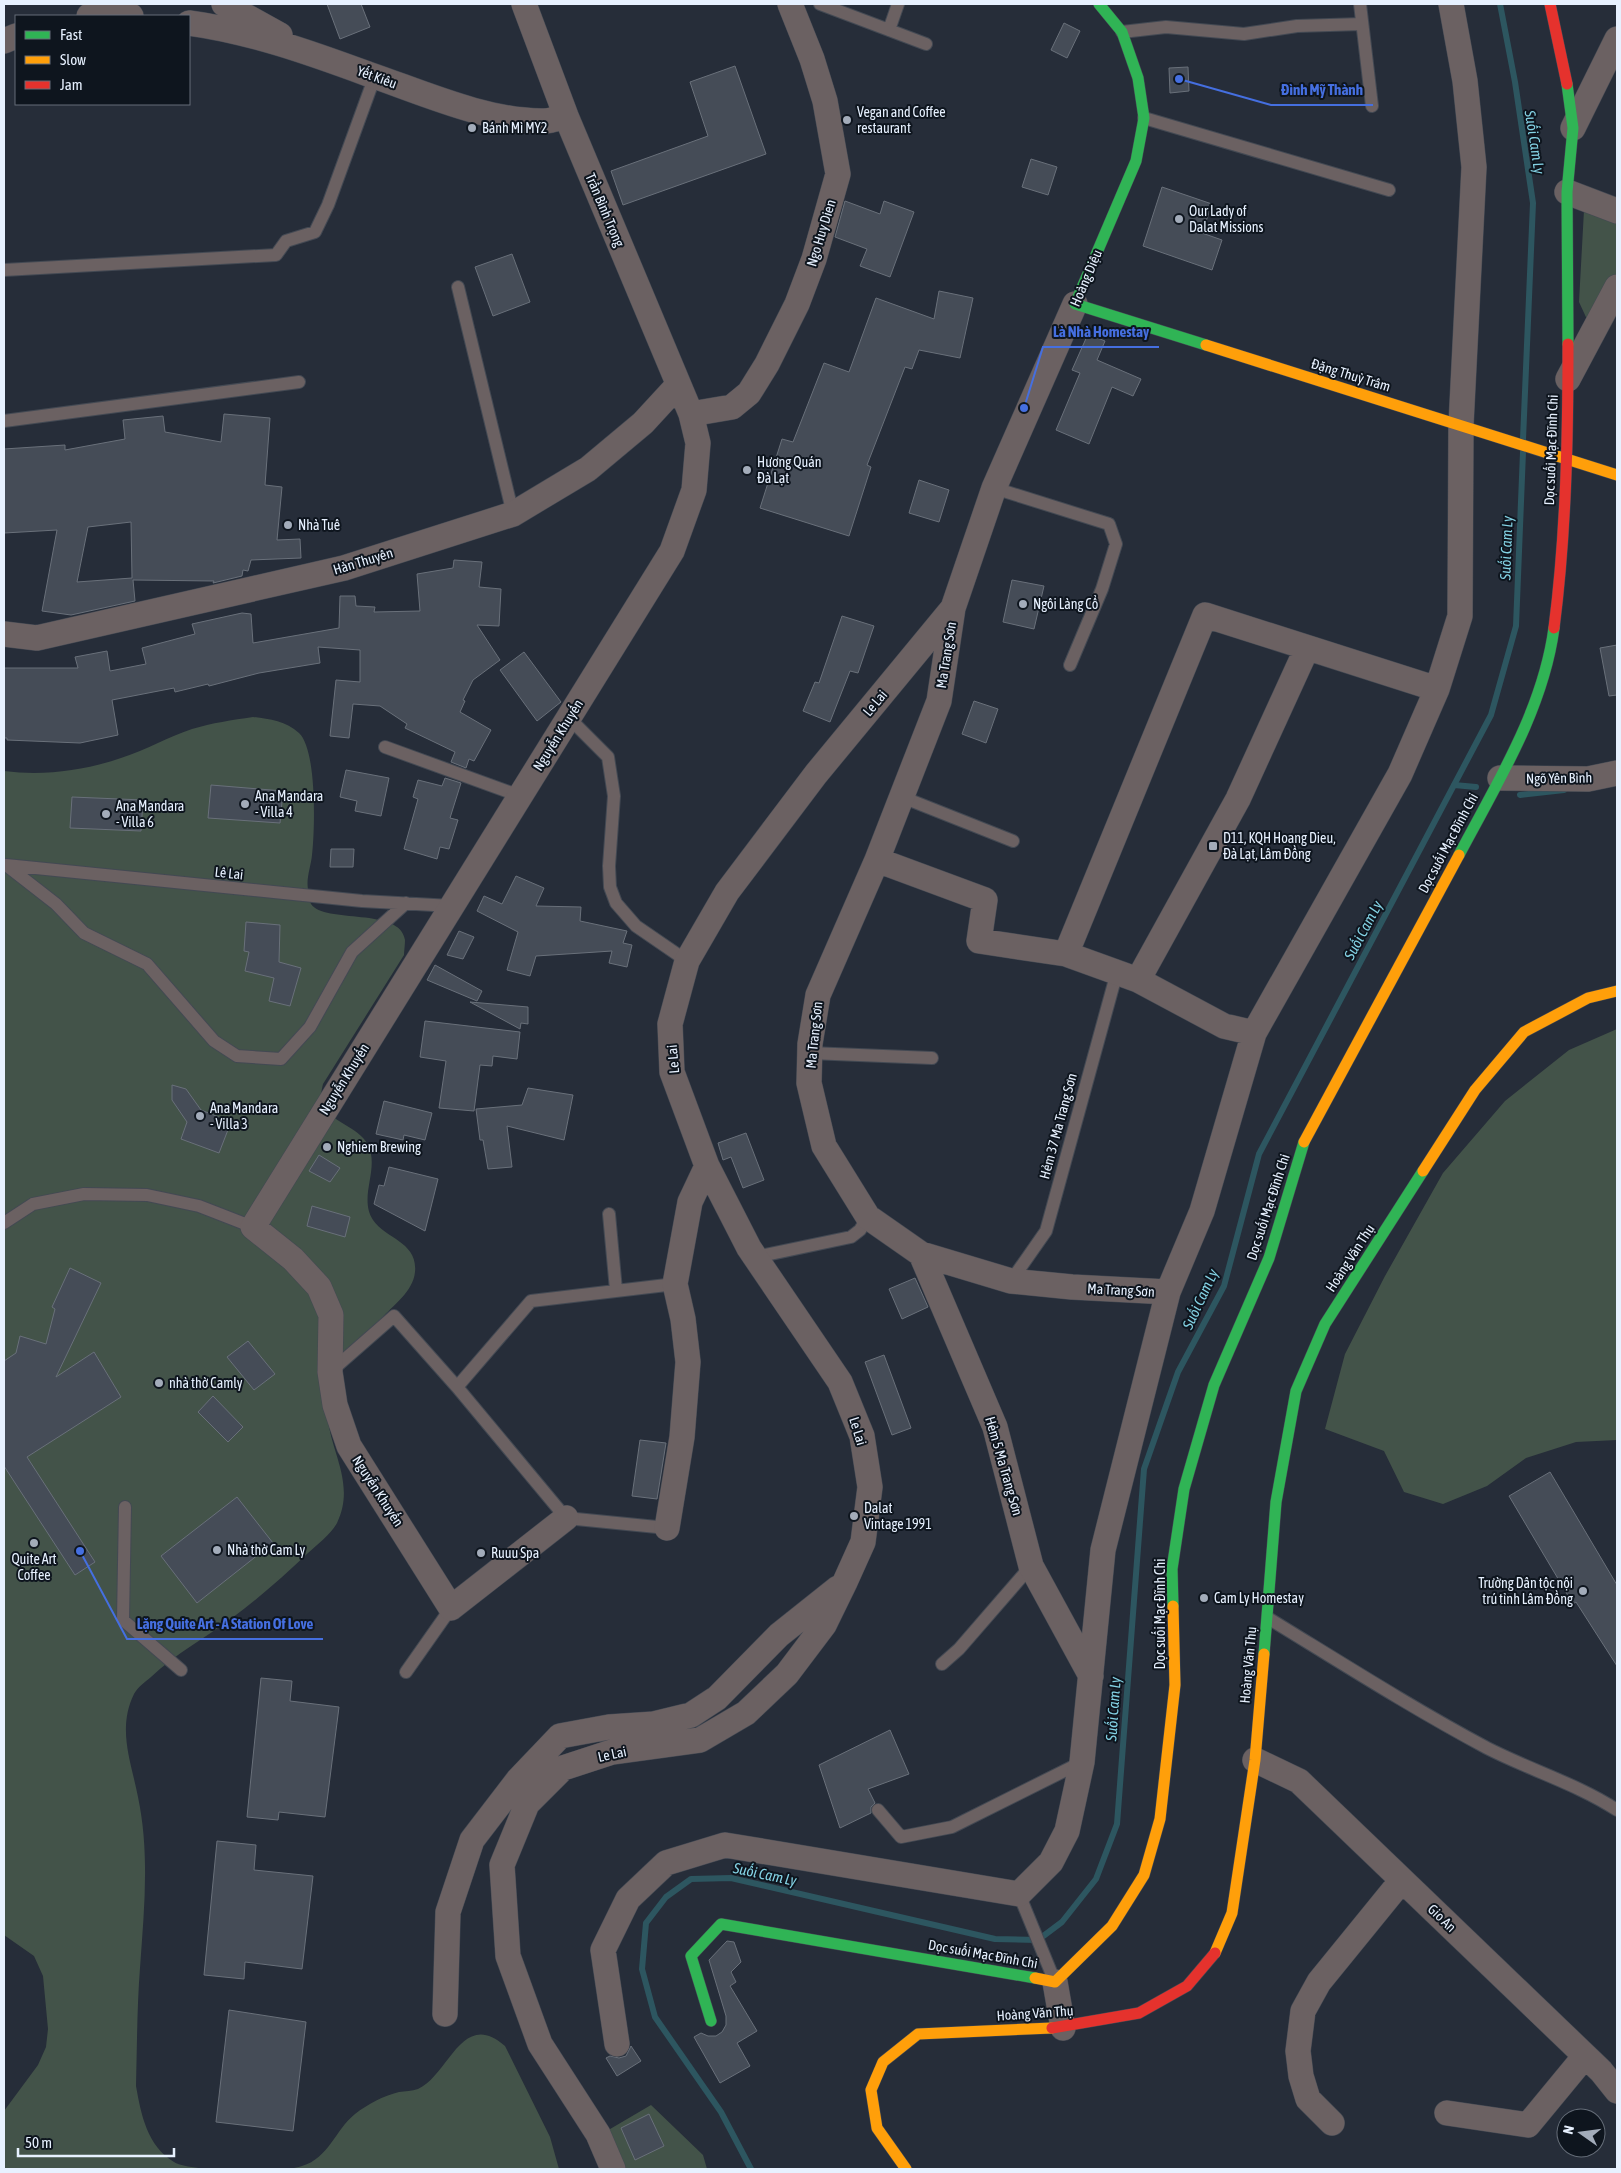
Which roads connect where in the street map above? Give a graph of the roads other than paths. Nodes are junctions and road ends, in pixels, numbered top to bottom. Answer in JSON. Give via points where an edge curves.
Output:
{"nodes":[{"id":1,"x":224,"y":4,"type":"edge"},
{"id":2,"x":524,"y":4,"type":"edge"},
{"id":3,"x":790,"y":4,"type":"edge"},
{"id":4,"x":820,"y":4,"type":"edge"},
{"id":5,"x":898,"y":4,"type":"edge"},
{"id":6,"x":1099,"y":4,"type":"edge"},
{"id":7,"x":1360,"y":4,"type":"edge"},
{"id":8,"x":1451,"y":4,"type":"edge"},
{"id":9,"x":1550,"y":4,"type":"edge"},
{"id":10,"x":102,"y":15,"type":"edge"},
{"id":11,"x":122,"y":15,"type":"edge"},
{"id":12,"x":190,"y":23,"type":"edge"},
{"id":13,"x":1362,"y":24,"type":"junction"},
{"id":14,"x":889,"y":30,"type":"junction"},
{"id":15,"x":1122,"y":32,"type":"junction"},
{"id":16,"x":1617,"y":40,"type":"edge"},
{"id":17,"x":926,"y":44,"type":"dead end"},
{"id":18,"x":315,"y":55,"type":"junction"},
{"id":19,"x":375,"y":76,"type":"junction"},
{"id":20,"x":1372,"y":106,"type":"dead end"},
{"id":21,"x":566,"y":116,"type":"junction"},
{"id":22,"x":1144,"y":118,"type":"junction"},
{"id":23,"x":1573,"y":128,"type":"junction"},
{"id":24,"x":1389,"y":190,"type":"dead end"},
{"id":25,"x":1567,"y":192,"type":"junction"},
{"id":26,"x":1617,"y":211,"type":"edge"},
{"id":27,"x":4,"y":270,"type":"edge"},
{"id":28,"x":458,"y":287,"type":"dead end"},
{"id":29,"x":1617,"y":287,"type":"edge"},
{"id":30,"x":1075,"y":304,"type":"junction"},
{"id":31,"x":1568,"y":379,"type":"junction"},
{"id":32,"x":299,"y":382,"type":"dead end"},
{"id":33,"x":678,"y":385,"type":"junction"},
{"id":34,"x":691,"y":414,"type":"junction"},
{"id":35,"x":4,"y":422,"type":"edge"},
{"id":36,"x":1461,"y":425,"type":"junction"},
{"id":37,"x":1566,"y":457,"type":"junction"},
{"id":38,"x":1617,"y":475,"type":"edge"},
{"id":39,"x":994,"y":488,"type":"junction"},
{"id":40,"x":513,"y":514,"type":"junction"},
{"id":41,"x":953,"y":608,"type":"junction"},
{"id":42,"x":4,"y":634,"type":"edge"},
{"id":43,"x":1307,"y":648,"type":"junction"},
{"id":44,"x":1070,"y":665,"type":"dead end"},
{"id":45,"x":1436,"y":689,"type":"junction"},
{"id":46,"x":569,"y":718,"type":"junction"},
{"id":47,"x":385,"y":746,"type":"dead end"},
{"id":48,"x":1617,"y":773,"type":"edge"},
{"id":49,"x":1500,"y":778,"type":"junction"},
{"id":50,"x":520,"y":796,"type":"junction"},
{"id":51,"x":902,"y":797,"type":"junction"},
{"id":52,"x":1013,"y":841,"type":"dead end"},
{"id":53,"x":877,"y":860,"type":"junction"},
{"id":54,"x":5,"y":865,"type":"edge"},
{"id":55,"x":406,"y":904,"type":"junction"},
{"id":56,"x":452,"y":906,"type":"junction"},
{"id":57,"x":1066,"y":954,"type":"junction"},
{"id":58,"x":687,"y":961,"type":"junction"},
{"id":59,"x":1128,"y":976,"type":"junction"},
{"id":60,"x":1617,"y":991,"type":"edge"},
{"id":61,"x":1254,"y":1033,"type":"junction"},
{"id":62,"x":810,"y":1053,"type":"junction"},
{"id":63,"x":932,"y":1058,"type":"dead end"},
{"id":64,"x":707,"y":1166,"type":"junction"},
{"id":65,"x":609,"y":1214,"type":"dead end"},
{"id":66,"x":868,"y":1217,"type":"junction"},
{"id":67,"x":4,"y":1223,"type":"edge"},
{"id":68,"x":253,"y":1226,"type":"junction"},
{"id":69,"x":921,"y":1254,"type":"junction"},
{"id":70,"x":756,"y":1257,"type":"junction"},
{"id":71,"x":1011,"y":1281,"type":"junction"},
{"id":72,"x":675,"y":1284,"type":"junction"},
{"id":73,"x":616,"y":1290,"type":"junction"},
{"id":74,"x":1168,"y":1292,"type":"junction"},
{"id":75,"x":330,"y":1372,"type":"junction"},
{"id":76,"x":458,"y":1387,"type":"junction"},
{"id":77,"x":125,"y":1507,"type":"dead end"},
{"id":78,"x":566,"y":1518,"type":"junction"},
{"id":79,"x":666,"y":1528,"type":"joint"},
{"id":80,"x":1031,"y":1566,"type":"junction"},
{"id":81,"x":845,"y":1582,"type":"junction"},
{"id":82,"x":451,"y":1608,"type":"junction"},
{"id":83,"x":1268,"y":1618,"type":"junction"},
{"id":84,"x":942,"y":1664,"type":"dead end"},
{"id":85,"x":181,"y":1670,"type":"dead end"},
{"id":86,"x":406,"y":1672,"type":"dead end"},
{"id":87,"x":1090,"y":1676,"type":"junction"},
{"id":88,"x":1255,"y":1760,"type":"junction"},
{"id":89,"x":1082,"y":1762,"type":"junction"},
{"id":90,"x":878,"y":1810,"type":"dead end"},
{"id":91,"x":1617,"y":1810,"type":"edge"},
{"id":92,"x":1402,"y":1880,"type":"junction"},
{"id":93,"x":1019,"y":1894,"type":"junction"},
{"id":94,"x":1055,"y":1982,"type":"junction"},
{"id":95,"x":445,"y":2014,"type":"dead end"},
{"id":96,"x":711,"y":2021,"type":"dead end"},
{"id":97,"x":1063,"y":2028,"type":"junction"},
{"id":98,"x":617,"y":2044,"type":"dead end"},
{"id":99,"x":1585,"y":2056,"type":"junction"},
{"id":100,"x":1617,"y":2091,"type":"edge"},
{"id":101,"x":1447,"y":2113,"type":"dead end"},
{"id":102,"x":1332,"y":2124,"type":"dead end"},
{"id":103,"x":613,"y":2169,"type":"edge"},
{"id":104,"x":906,"y":2169,"type":"edge"}],
"edges":[{"from":1,"to":18,"type":"street"},
{"from":2,"to":21,"type":"street","name":"Trần Bình Trọng"},
{"from":3,"to":34,"type":"street","name":"Ngo Huy Dien","via":[[825,101],[838,174],[814,259],[797,304],[767,364],[749,393],[732,407]]},
{"from":4,"to":14,"type":"lane"},
{"from":5,"to":14,"type":"lane"},
{"from":6,"to":15,"type":"street","name":"Hoàng Diệu"},
{"from":7,"to":13,"type":"lane"},
{"from":8,"to":36,"type":"street","via":[[1465,81],[1474,167]]},
{"from":9,"to":23,"type":"street","name":"Dọc suối Mạc Đĩnh Chi","via":[[1571,102]]},
{"from":10,"to":11,"type":"street"},
{"from":12,"to":18,"type":"street","name":"Yết Kiêu","via":[[212,26]]},
{"from":13,"to":15,"type":"lane","via":[[1297,26],[1244,34],[1166,27]]},
{"from":13,"to":20,"type":"lane"},
{"from":14,"to":17,"type":"lane"},
{"from":15,"to":22,"type":"street","name":"Hoàng Diệu","via":[[1138,78]]},
{"from":16,"to":23,"type":"street"},
{"from":18,"to":19,"type":"street","name":"Yết Kiêu"},
{"from":19,"to":21,"type":"street","name":"Yết Kiêu","via":[[439,100],[505,118],[545,121]]},
{"from":19,"to":27,"type":"lane","via":[[316,232],[286,241],[276,255]]},
{"from":21,"to":33,"type":"street","name":"Trần Bình Trọng"},
{"from":22,"to":24,"type":"lane"},
{"from":22,"to":30,"type":"street","name":"Hoàng Diệu","via":[[1136,161]]},
{"from":23,"to":25,"type":"street","name":"Dọc suối Mạc Đĩnh Chi"},
{"from":25,"to":26,"type":"street"},
{"from":25,"to":31,"type":"street","name":"Dọc suối Mạc Đĩnh Chi"},
{"from":28,"to":40,"type":"lane"},
{"from":29,"to":31,"type":"street"},
{"from":30,"to":36,"type":"street","name":"Đặng Thuỳ Trâm"},
{"from":30,"to":39,"type":"street","name":"Hoàng Diệu"},
{"from":31,"to":37,"type":"street","name":"Dọc suối Mạc Đĩnh Chi"},
{"from":32,"to":35,"type":"lane"},
{"from":33,"to":34,"type":"street","name":"Trần Bình Trọng"},
{"from":33,"to":40,"type":"street","name":"Hàn Thuyên","via":[[643,423],[588,469]]},
{"from":34,"to":46,"type":"street","name":"Nguyễn Khuyến","via":[[698,443],[694,490],[672,551]]},
{"from":36,"to":37,"type":"street","name":"Đặng Thuỳ Trâm"},
{"from":36,"to":45,"type":"street","via":[[1460,616]]},
{"from":37,"to":38,"type":"street","name":"Đặng Thuỳ Trâm"},
{"from":37,"to":49,"type":"street","name":"Dọc suối Mạc Đĩnh Chi","via":[[1560,583],[1551,651],[1531,715]]},
{"from":39,"to":41,"type":"street","name":"Hoàng Diệu"},
{"from":39,"to":44,"type":"lane","via":[[1109,524],[1116,544],[1102,589]]},
{"from":40,"to":42,"type":"street","name":"Hàn Thuyên","via":[[344,568],[37,638]]},
{"from":41,"to":51,"type":"street","name":"Ma Trang Sơn","via":[[939,701]]},
{"from":41,"to":58,"type":"street","name":"Le Lai","via":[[810,782],[727,892]]},
{"from":43,"to":45,"type":"street"},
{"from":43,"to":57,"type":"street","via":[[1205,615]]},
{"from":43,"to":59,"type":"street","via":[[1238,800]]},
{"from":45,"to":61,"type":"street","via":[[1400,774]]},
{"from":46,"to":50,"type":"street","name":"Nguyễn Khuyến"},
{"from":46,"to":58,"type":"lane","via":[[608,757],[614,796],[610,887],[616,903],[636,926]]},
{"from":47,"to":50,"type":"lane"},
{"from":48,"to":49,"type":"street","name":"Ngõ Yên Bình","via":[[1588,779]]},
{"from":49,"to":94,"type":"street","name":"Dọc suối Mạc Đĩnh Chi","via":[[1306,1137],[1269,1258],[1214,1385],[1184,1489],[1172,1569],[1175,1685],[1160,1819],[1144,1875],[1112,1926]]},
{"from":50,"to":56,"type":"street","name":"Nguyễn Khuyến"},
{"from":51,"to":52,"type":"lane"},
{"from":51,"to":53,"type":"street","name":"Ma Trang Sơn"},
{"from":53,"to":57,"type":"street","via":[[986,900],[979,941]]},
{"from":53,"to":62,"type":"street","name":"Ma Trang Sơn","via":[[818,995]]},
{"from":54,"to":55,"type":"lane","name":"Lê Lai"},
{"from":54,"to":55,"type":"lane","via":[[56,904],[84,933],[147,964],[214,1041],[237,1056],[281,1059],[310,1027],[352,952]]},
{"from":55,"to":56,"type":"lane","name":"Lê Lai"},
{"from":56,"to":68,"type":"street","name":"Nguyễn Khuyến"},
{"from":57,"to":59,"type":"street"},
{"from":58,"to":64,"type":"street","name":"Le Lai","via":[[670,1024],[672,1072]]},
{"from":59,"to":61,"type":"street","via":[[1224,1026]]},
{"from":59,"to":71,"type":"lane","name":"Hẻm 37 Ma Trang Sơn","via":[[1046,1231]]},
{"from":60,"to":83,"type":"street","name":"Hoàng Văn Thụ","via":[[1588,998],[1524,1032],[1475,1090],[1325,1324],[1296,1390],[1276,1502]]},
{"from":61,"to":74,"type":"street","via":[[1202,1211]]},
{"from":62,"to":63,"type":"lane"},
{"from":62,"to":66,"type":"street","name":"Ma Trang Sơn","via":[[810,1083],[824,1146]]},
{"from":64,"to":70,"type":"street","name":"Le Lai"},
{"from":64,"to":72,"type":"street","via":[[690,1202]]},
{"from":65,"to":73,"type":"lane"},
{"from":66,"to":69,"type":"street","name":"Ma Trang Sơn"},
{"from":66,"to":70,"type":"lane","via":[[851,1238]]},
{"from":67,"to":68,"type":"lane","via":[[34,1204],[84,1194],[147,1195],[199,1206]]},
{"from":68,"to":75,"type":"street","name":"Nguyễn Khuyến","via":[[293,1259],[319,1287],[331,1315]]},
{"from":69,"to":71,"type":"street","name":"Ma Trang Sơn"},
{"from":69,"to":80,"type":"street","name":"Hẻm 5 Ma Trang Sơn","via":[[995,1427]]},
{"from":70,"to":81,"type":"street","name":"Le Lai","via":[[840,1382],[862,1436],[870,1487],[863,1542]]},
{"from":71,"to":74,"type":"street","name":"Ma Trang Sơn"},
{"from":72,"to":73,"type":"lane"},
{"from":72,"to":79,"type":"street","via":[[688,1362],[682,1437]]},
{"from":73,"to":76,"type":"lane","via":[[531,1301]]},
{"from":74,"to":87,"type":"street","via":[[1103,1550]]},
{"from":75,"to":76,"type":"lane","via":[[394,1316]]},
{"from":75,"to":82,"type":"street","name":"Nguyễn Khuyến","via":[[349,1446]]},
{"from":76,"to":78,"type":"lane"},
{"from":77,"to":85,"type":"lane","via":[[123,1620]]},
{"from":78,"to":79,"type":"lane"},
{"from":78,"to":82,"type":"street"},
{"from":80,"to":84,"type":"lane"},
{"from":80,"to":87,"type":"street","name":"Hẻm 5 Ma Trang Sơn"},
{"from":81,"to":95,"type":"street","via":[[779,1635],[717,1698],[691,1715],[654,1724],[609,1727],[560,1736],[518,1780],[472,1840],[448,1912]]},
{"from":81,"to":103,"type":"street","name":"Le Lai","via":[[824,1625],[787,1674],[746,1713],[700,1740],[612,1752],[563,1768],[528,1804],[502,1866],[508,1956],[540,2044],[598,2134]]},
{"from":82,"to":86,"type":"lane"},
{"from":83,"to":88,"type":"street","name":"Hoàng Văn Thụ"},
{"from":83,"to":91,"type":"lane","via":[[1486,1747],[1597,1797]]},
{"from":87,"to":89,"type":"street"},
{"from":88,"to":92,"type":"street","name":"Gio An","via":[[1299,1781]]},
{"from":88,"to":97,"type":"street","name":"Hoàng Văn Thụ","via":[[1232,1913],[1218,1950],[1187,1986],[1139,2013]]},
{"from":89,"to":90,"type":"lane","via":[[952,1827],[901,1837]]},
{"from":89,"to":93,"type":"street","via":[[1067,1831],[1051,1862]]},
{"from":92,"to":99,"type":"street","name":"Gio An"},
{"from":92,"to":102,"type":"street","via":[[1318,1982],[1303,2011],[1298,2051],[1301,2076],[1308,2099]]},
{"from":93,"to":94,"type":"lane"},
{"from":93,"to":98,"type":"street","via":[[726,1845],[666,1864],[628,1899],[603,1950]]},
{"from":94,"to":96,"type":"street","name":"Dọc suối Mạc Đĩnh Chi","via":[[722,1924],[691,1956]]},
{"from":94,"to":97,"type":"street"},
{"from":97,"to":104,"type":"street","name":"Hoàng Văn Thụ","via":[[918,2034],[883,2062],[871,2090],[877,2128]]},
{"from":99,"to":100,"type":"street","name":"Gio An"},
{"from":99,"to":101,"type":"street","via":[[1528,2125]]}]}
